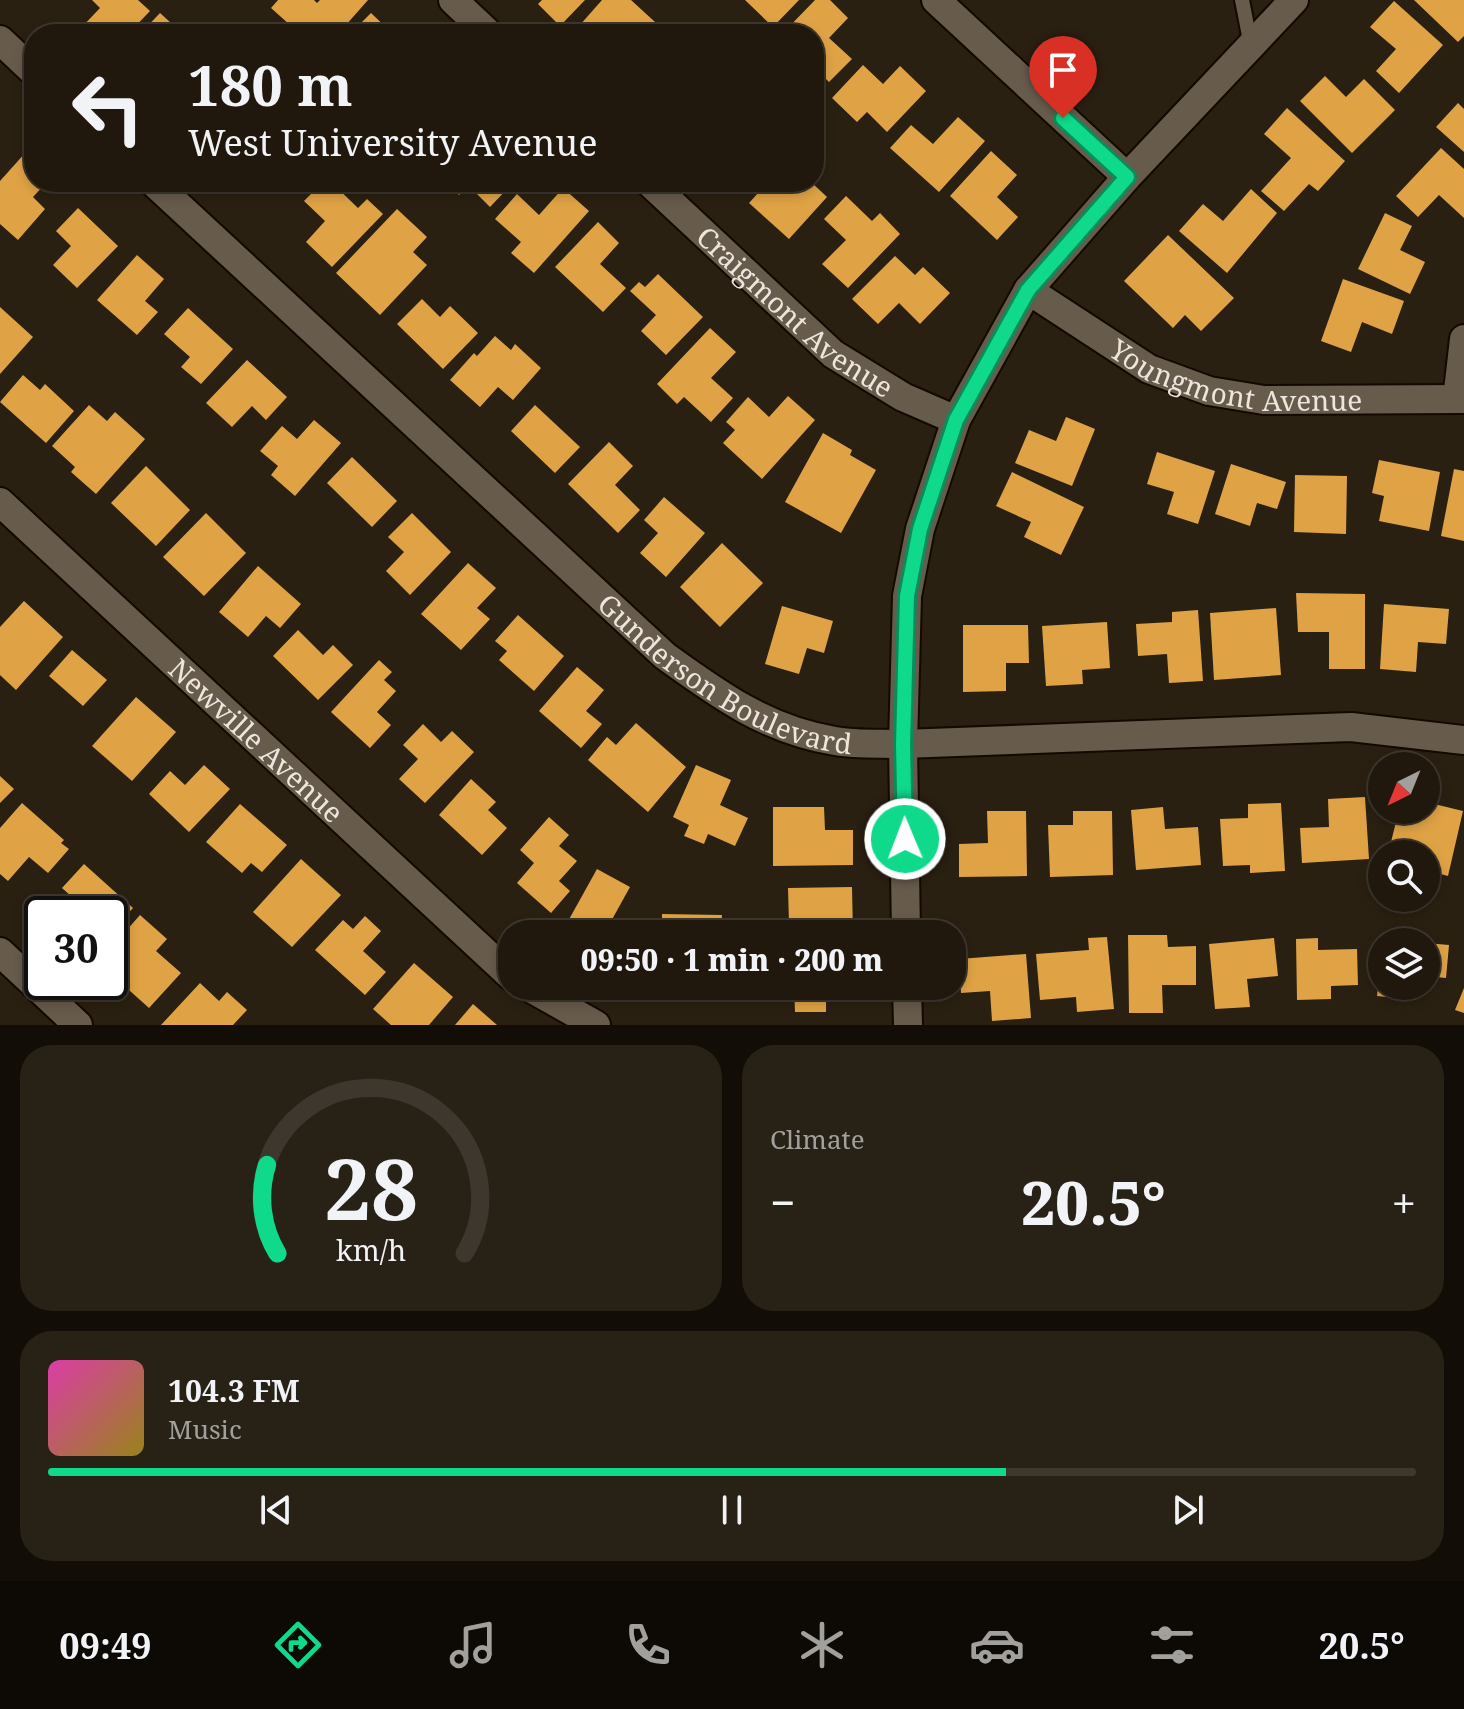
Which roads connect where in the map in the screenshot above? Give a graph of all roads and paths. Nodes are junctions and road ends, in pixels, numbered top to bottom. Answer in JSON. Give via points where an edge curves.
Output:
{"nodes":[{"id":1,"x":453,"y":0,"type":"edge"},
{"id":2,"x":936,"y":0,"type":"edge"},
{"id":3,"x":1242,"y":0,"type":"edge"},
{"id":4,"x":1294,"y":0,"type":"edge"},
{"id":5,"x":478,"y":24,"type":"edge"},
{"id":6,"x":0,"y":40,"type":"edge"},
{"id":7,"x":1251,"y":46,"type":"junction"},
{"id":8,"x":24,"y":63,"type":"edge"},
{"id":9,"x":1127,"y":177,"type":"junction"},
{"id":10,"x":164,"y":192,"type":"edge"},
{"id":11,"x":660,"y":192,"type":"edge"},
{"id":12,"x":1028,"y":290,"type":"junction"},
{"id":13,"x":1464,"y":339,"type":"edge"},
{"id":14,"x":1461,"y":399,"type":"edge"},
{"id":15,"x":956,"y":420,"type":"junction"},
{"id":16,"x":0,"y":502,"type":"edge"},
{"id":17,"x":1464,"y":740,"type":"edge"},
{"id":18,"x":903,"y":744,"type":"junction"},
{"id":19,"x":906,"y":920,"type":"edge"},
{"id":20,"x":0,"y":952,"type":"edge"},
{"id":21,"x":498,"y":964,"type":"edge"},
{"id":22,"x":552,"y":1000,"type":"edge"},
{"id":23,"x":907,"y":1000,"type":"edge"},
{"id":24,"x":78,"y":1025,"type":"edge"},
{"id":25,"x":596,"y":1025,"type":"edge"},
{"id":26,"x":908,"y":1025,"type":"edge"}],
"edges":[{"from":1,"to":5,"type":"street"},
{"from":2,"to":9,"type":"street"},
{"from":3,"to":7,"type":"lane"},
{"from":4,"to":7,"type":"street"},
{"from":6,"to":8,"type":"street"},
{"from":7,"to":9,"type":"street"},
{"from":9,"to":12,"type":"street"},
{"from":10,"to":18,"type":"street","name":"Gunderson Boulevard","via":[[665,656],[728,702],[780,727],[836,741]]},
{"from":11,"to":15,"type":"street","name":"Craigmont Avenue","via":[[833,354],[903,397]]},
{"from":12,"to":14,"type":"street","name":"Youngmont Avenue","via":[[1149,369],[1209,391],[1264,400]]},
{"from":12,"to":15,"type":"street"},
{"from":13,"to":14,"type":"street"},
{"from":15,"to":18,"type":"street","via":[[920,529],[907,596]]},
{"from":16,"to":21,"type":"street","name":"Newville Avenue"},
{"from":17,"to":18,"type":"street","name":"Gunderson Boulevard","via":[[1351,727]]},
{"from":18,"to":19,"type":"street"},
{"from":20,"to":24,"type":"street"},
{"from":22,"to":25,"type":"street"},
{"from":23,"to":26,"type":"street"}]}
